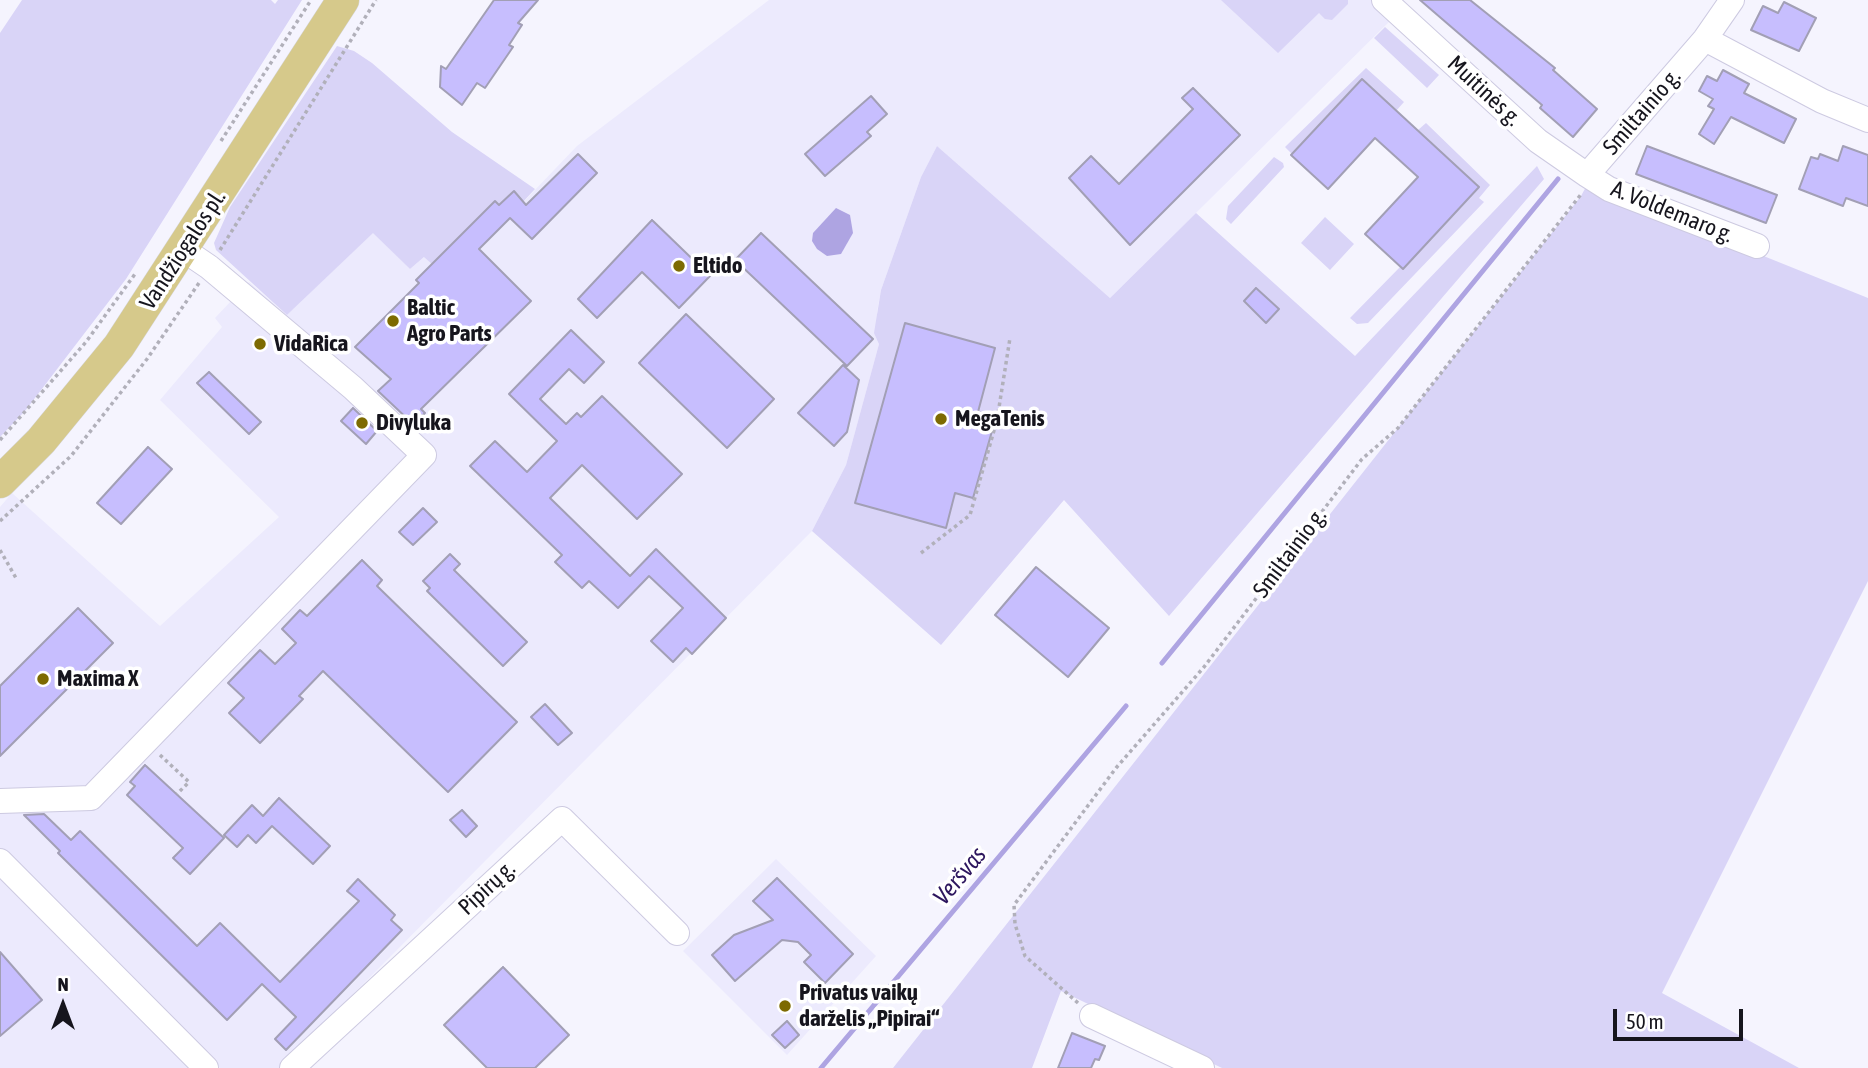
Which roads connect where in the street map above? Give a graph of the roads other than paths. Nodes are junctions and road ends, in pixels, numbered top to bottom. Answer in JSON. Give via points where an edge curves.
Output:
{"nodes":[{"id":1,"x":343,"y":0,"type":"edge"},
{"id":2,"x":1384,"y":0,"type":"edge"},
{"id":3,"x":1732,"y":0,"type":"edge"},
{"id":4,"x":1705,"y":39,"type":"junction"},
{"id":5,"x":1868,"y":120,"type":"edge"},
{"id":6,"x":1587,"y":175,"type":"junction"},
{"id":7,"x":1758,"y":246,"type":"dead end"},
{"id":8,"x":184,"y":250,"type":"junction"},
{"id":9,"x":0,"y":482,"type":"edge"},
{"id":10,"x":0,"y":801,"type":"edge"},
{"id":11,"x":0,"y":861,"type":"edge"},
{"id":12,"x":677,"y":933,"type":"dead end"},
{"id":13,"x":1093,"y":1016,"type":"road end"},
{"id":14,"x":206,"y":1068,"type":"edge"},
{"id":15,"x":292,"y":1068,"type":"edge"},
{"id":16,"x":1202,"y":1068,"type":"edge"}],
"edges":[{"from":1,"to":8,"type":"main road","name":"Vandžiogalos pl."},
{"from":2,"to":6,"type":"street","name":"Muitinės g.","via":[[1538,141]]},
{"from":3,"to":4,"type":"street","name":"Smiltainio g."},
{"from":4,"to":5,"type":"street"},
{"from":4,"to":6,"type":"street","name":"Smiltainio g."},
{"from":6,"to":7,"type":"street","name":"A. Voldemaro g.","via":[[1609,189]]},
{"from":8,"to":9,"type":"main road","name":"Vandžiogalos pl.","via":[[82,394]]},
{"from":8,"to":10,"type":"street","via":[[307,349],[424,455],[91,798]]},
{"from":11,"to":14,"type":"street"},
{"from":12,"to":15,"type":"street","name":"Pipirų g.","via":[[562,819]]},
{"from":13,"to":16,"type":"street"}]}
